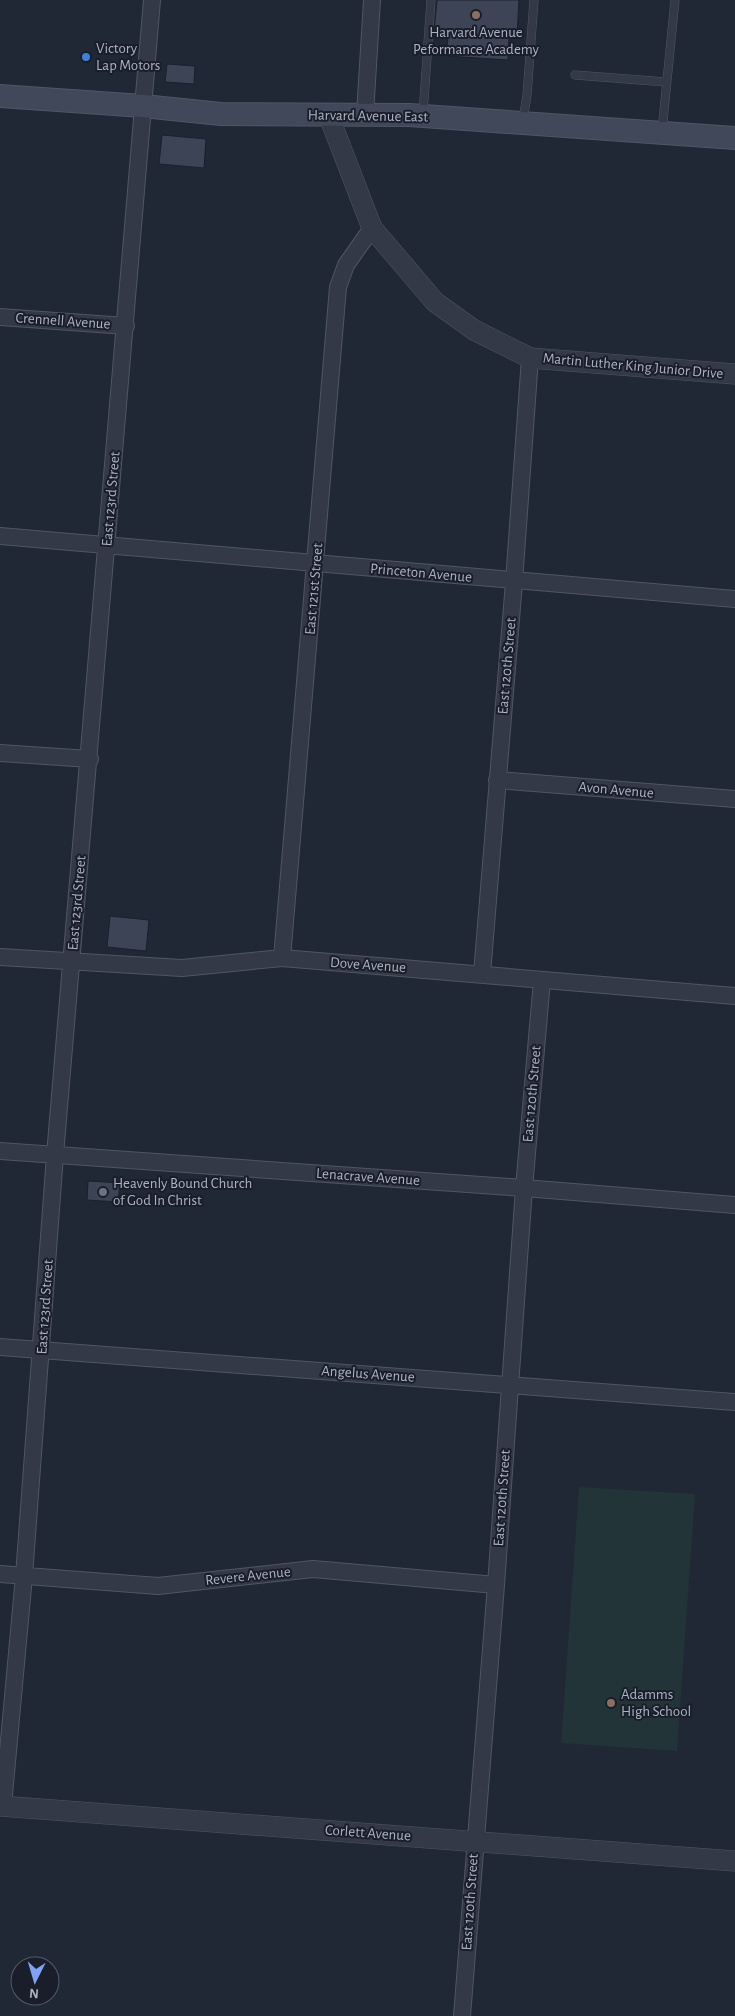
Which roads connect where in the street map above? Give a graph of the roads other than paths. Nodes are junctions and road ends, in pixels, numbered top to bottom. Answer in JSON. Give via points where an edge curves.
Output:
{"nodes":[{"id":1,"x":152,"y":0,"type":"edge"},
{"id":2,"x":372,"y":0,"type":"edge"},
{"id":3,"x":431,"y":0,"type":"edge"},
{"id":4,"x":534,"y":0,"type":"edge"},
{"id":5,"x":675,"y":0,"type":"edge"},
{"id":6,"x":575,"y":75,"type":"dead end"},
{"id":7,"x":666,"y":82,"type":"junction"},
{"id":8,"x":0,"y":96,"type":"edge"},
{"id":9,"x":142,"y":106,"type":"junction"},
{"id":10,"x":328,"y":114,"type":"junction"},
{"id":11,"x":365,"y":114,"type":"junction"},
{"id":12,"x":423,"y":116,"type":"junction"},
{"id":13,"x":522,"y":123,"type":"junction"},
{"id":14,"x":662,"y":133,"type":"junction"},
{"id":15,"x":735,"y":138,"type":"edge"},
{"id":16,"x":372,"y":228,"type":"junction"},
{"id":17,"x":0,"y":317,"type":"edge"},
{"id":18,"x":126,"y":326,"type":"junction"},
{"id":19,"x":530,"y":358,"type":"junction"},
{"id":20,"x":735,"y":374,"type":"edge"},
{"id":21,"x":0,"y":536,"type":"edge"},
{"id":22,"x":107,"y":544,"type":"junction"},
{"id":23,"x":316,"y":564,"type":"junction"},
{"id":24,"x":514,"y":582,"type":"junction"},
{"id":25,"x":735,"y":600,"type":"edge"},
{"id":26,"x":0,"y":753,"type":"edge"},
{"id":27,"x":90,"y":759,"type":"junction"},
{"id":28,"x":497,"y":780,"type":"junction"},
{"id":29,"x":735,"y":799,"type":"edge"},
{"id":30,"x":0,"y":957,"type":"edge"},
{"id":31,"x":282,"y":958,"type":"junction"},
{"id":32,"x":72,"y":962,"type":"junction"},
{"id":33,"x":482,"y":974,"type":"junction"},
{"id":34,"x":542,"y":980,"type":"junction"},
{"id":35,"x":735,"y":996,"type":"edge"},
{"id":36,"x":0,"y":1151,"type":"edge"},
{"id":37,"x":55,"y":1155,"type":"junction"},
{"id":38,"x":524,"y":1188,"type":"junction"},
{"id":39,"x":735,"y":1205,"type":"edge"},
{"id":40,"x":0,"y":1347,"type":"edge"},
{"id":41,"x":42,"y":1350,"type":"junction"},
{"id":42,"x":510,"y":1385,"type":"junction"},
{"id":43,"x":735,"y":1402,"type":"edge"},
{"id":44,"x":0,"y":1574,"type":"edge"},
{"id":45,"x":24,"y":1576,"type":"junction"},
{"id":46,"x":496,"y":1585,"type":"junction"},
{"id":47,"x":2,"y":1806,"type":"edge"},
{"id":48,"x":475,"y":1841,"type":"junction"},
{"id":49,"x":735,"y":1861,"type":"edge"},
{"id":50,"x":462,"y":2016,"type":"edge"}],
"edges":[{"from":1,"to":9,"type":"street","name":"East 123rd Street"},
{"from":2,"to":11,"type":"street"},
{"from":3,"to":12,"type":"lane"},
{"from":4,"to":13,"type":"lane"},
{"from":5,"to":7,"type":"lane"},
{"from":6,"to":7,"type":"lane"},
{"from":7,"to":14,"type":"lane"},
{"from":8,"to":9,"type":"main road","name":"Harvard Avenue East"},
{"from":9,"to":10,"type":"main road","name":"Harvard Avenue East","via":[[221,114]]},
{"from":9,"to":18,"type":"street","name":"East 123rd Street"},
{"from":10,"to":11,"type":"main road","name":"Harvard Avenue East"},
{"from":10,"to":16,"type":"street","name":"Martin Luther King Junior Drive"},
{"from":11,"to":12,"type":"main road","name":"Harvard Avenue East"},
{"from":12,"to":13,"type":"main road","name":"Harvard Avenue East"},
{"from":13,"to":14,"type":"main road","name":"Harvard Avenue East"},
{"from":14,"to":15,"type":"main road","name":"Harvard Avenue East"},
{"from":16,"to":19,"type":"street","name":"Martin Luther King Junior Drive","via":[[435,302],[474,330]]},
{"from":16,"to":23,"type":"street","name":"East 121st Street","via":[[346,265],[338,287]]},
{"from":17,"to":18,"type":"street","name":"Crennell Avenue"},
{"from":18,"to":22,"type":"street","name":"East 123rd Street"},
{"from":19,"to":20,"type":"street","name":"Martin Luther King Junior Drive"},
{"from":19,"to":24,"type":"street","name":"East 120th Street"},
{"from":21,"to":22,"type":"street","name":"Princeton Avenue"},
{"from":22,"to":23,"type":"street","name":"Princeton Avenue"},
{"from":22,"to":27,"type":"street","name":"East 123rd Street"},
{"from":23,"to":24,"type":"street","name":"Princeton Avenue"},
{"from":23,"to":31,"type":"street","name":"East 121st Street"},
{"from":24,"to":25,"type":"street","name":"Princeton Avenue"},
{"from":24,"to":28,"type":"street","name":"East 120th Street"},
{"from":26,"to":27,"type":"street"},
{"from":27,"to":32,"type":"street","name":"East 123rd Street"},
{"from":28,"to":29,"type":"street","name":"Avon Avenue"},
{"from":28,"to":33,"type":"street","name":"East 120th Street"},
{"from":30,"to":32,"type":"street","name":"Dove Avenue"},
{"from":31,"to":32,"type":"street","name":"Dove Avenue","via":[[182,968]]},
{"from":31,"to":33,"type":"street","name":"Dove Avenue"},
{"from":32,"to":37,"type":"street","name":"East 123rd Street"},
{"from":33,"to":34,"type":"street","name":"Dove Avenue"},
{"from":34,"to":35,"type":"street","name":"Dove Avenue"},
{"from":34,"to":38,"type":"street","name":"East 120th Street"},
{"from":36,"to":37,"type":"street","name":"Lenacrave Avenue"},
{"from":37,"to":38,"type":"street","name":"Lenacrave Avenue"},
{"from":37,"to":41,"type":"street","name":"East 123rd Street"},
{"from":38,"to":39,"type":"street","name":"Lenacrave Avenue"},
{"from":38,"to":42,"type":"street","name":"East 120th Street"},
{"from":40,"to":41,"type":"street","name":"Angelus Avenue"},
{"from":41,"to":42,"type":"street","name":"Angelus Avenue"},
{"from":41,"to":45,"type":"street","name":"East 123rd Street"},
{"from":42,"to":43,"type":"street","name":"Angelus Avenue"},
{"from":42,"to":46,"type":"street","name":"East 120th Street"},
{"from":44,"to":45,"type":"street","name":"Revere Avenue"},
{"from":45,"to":46,"type":"street","name":"Revere Avenue","via":[[158,1586],[313,1569]]},
{"from":45,"to":47,"type":"street","name":"East 123rd Street"},
{"from":46,"to":48,"type":"street","name":"East 120th Street"},
{"from":47,"to":48,"type":"street","name":"Corlett Avenue"},
{"from":48,"to":49,"type":"street","name":"Corlett Avenue"},
{"from":48,"to":50,"type":"street","name":"East 120th Street"}]}
